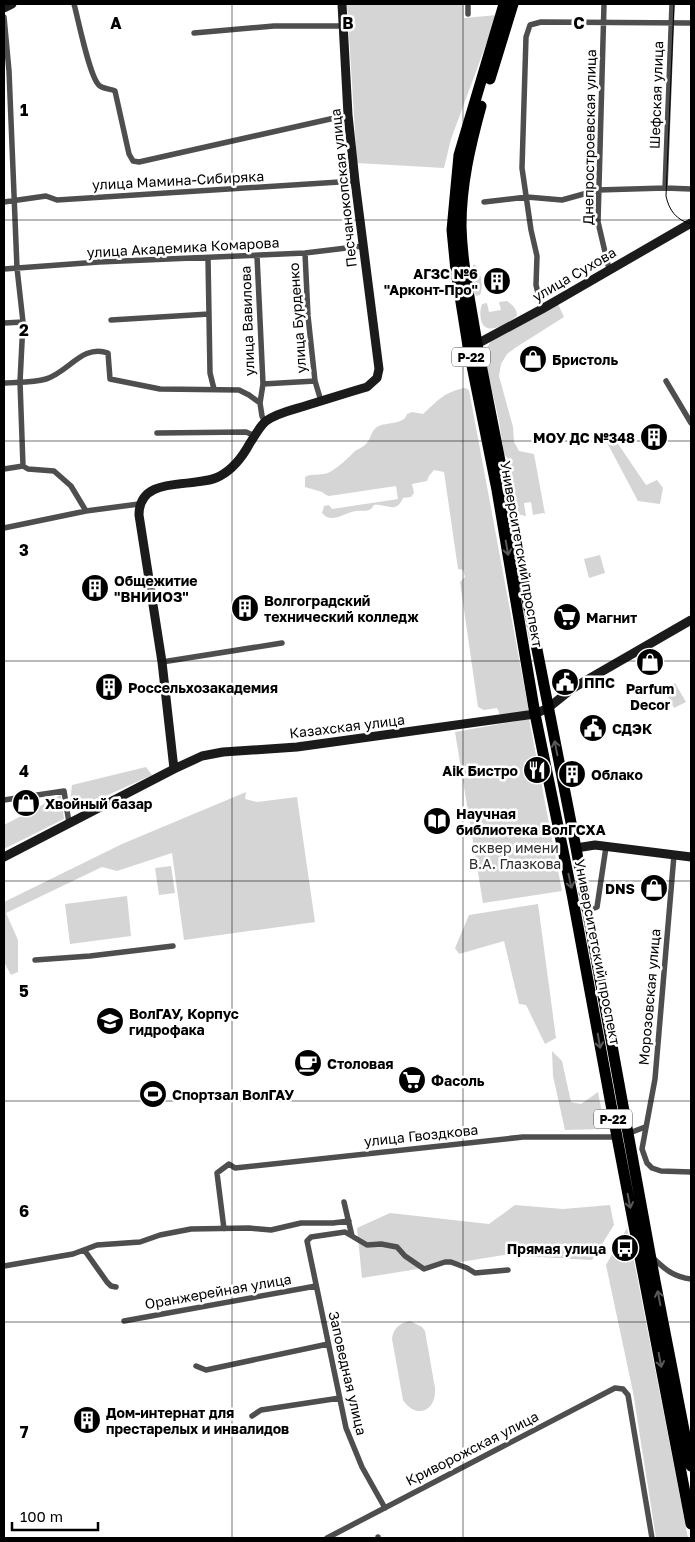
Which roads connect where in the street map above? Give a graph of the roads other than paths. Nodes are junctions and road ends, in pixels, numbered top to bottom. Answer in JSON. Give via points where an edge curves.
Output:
{"nodes":[{"id":1,"x":12,"y":4,"type":"edge"},
{"id":2,"x":74,"y":4,"type":"edge"},
{"id":3,"x":342,"y":4,"type":"edge"},
{"id":4,"x":468,"y":4,"type":"edge"},
{"id":5,"x":504,"y":4,"type":"edge"},
{"id":6,"x":513,"y":4,"type":"edge"},
{"id":7,"x":604,"y":4,"type":"edge"},
{"id":8,"x":672,"y":4,"type":"edge"},
{"id":9,"x":4,"y":8,"type":"edge"},
{"id":10,"x":468,"y":14,"type":"dead end"},
{"id":11,"x":4,"y":17,"type":"edge"},
{"id":12,"x":603,"y":23,"type":"junction"},
{"id":13,"x":691,"y":23,"type":"edge"},
{"id":14,"x":672,"y":24,"type":"junction"},
{"id":15,"x":344,"y":26,"type":"junction"},
{"id":16,"x":194,"y":33,"type":"dead end"},
{"id":17,"x":6,"y":72,"type":"edge"},
{"id":18,"x":348,"y":115,"type":"junction"},
{"id":19,"x":7,"y":134,"type":"edge"},
{"id":20,"x":355,"y":182,"type":"junction"},
{"id":21,"x":665,"y":188,"type":"junction"},
{"id":22,"x":691,"y":189,"type":"edge"},
{"id":23,"x":598,"y":190,"type":"junction"},
{"id":24,"x":527,"y":197,"type":"junction"},
{"id":25,"x":14,"y":201,"type":"junction"},
{"id":26,"x":4,"y":202,"type":"edge"},
{"id":27,"x":484,"y":202,"type":"dead end"},
{"id":28,"x":689,"y":225,"type":"edge"},
{"id":29,"x":363,"y":246,"type":"junction"},
{"id":30,"x":305,"y":253,"type":"junction"},
{"id":31,"x":257,"y":256,"type":"junction"},
{"id":32,"x":208,"y":258,"type":"junction"},
{"id":33,"x":17,"y":268,"type":"junction"},
{"id":34,"x":4,"y":269,"type":"edge"},
{"id":35,"x":609,"y":269,"type":"junction"},
{"id":36,"x":542,"y":309,"type":"junction"},
{"id":37,"x":209,"y":314,"type":"junction"},
{"id":38,"x":112,"y":320,"type":"dead end"},
{"id":39,"x":23,"y":322,"type":"junction"},
{"id":40,"x":4,"y":323,"type":"edge"},
{"id":41,"x":473,"y":345,"type":"junction"},
{"id":42,"x":315,"y":381,"type":"junction"},
{"id":43,"x":666,"y":381,"type":"dead end"},
{"id":44,"x":20,"y":382,"type":"junction"},
{"id":45,"x":4,"y":383,"type":"edge"},
{"id":46,"x":263,"y":384,"type":"junction"},
{"id":47,"x":214,"y":388,"type":"junction"},
{"id":48,"x":321,"y":401,"type":"junction"},
{"id":49,"x":260,"y":404,"type":"junction"},
{"id":50,"x":265,"y":422,"type":"junction"},
{"id":51,"x":691,"y":423,"type":"edge"},
{"id":52,"x":157,"y":434,"type":"dead end"},
{"id":53,"x":255,"y":436,"type":"junction"},
{"id":54,"x":23,"y":466,"type":"junction"},
{"id":55,"x":4,"y":469,"type":"edge"},
{"id":56,"x":139,"y":504,"type":"junction"},
{"id":57,"x":86,"y":511,"type":"junction"},
{"id":58,"x":4,"y":528,"type":"edge"},
{"id":59,"x":691,"y":620,"type":"edge"},
{"id":60,"x":282,"y":643,"type":"dead end"},
{"id":61,"x":162,"y":662,"type":"junction"},
{"id":62,"x":548,"y":708,"type":"junction"},
{"id":63,"x":535,"y":714,"type":"junction"},
{"id":64,"x":174,"y":769,"type":"junction"},
{"id":65,"x":4,"y":800,"type":"edge"},
{"id":66,"x":69,"y":823,"type":"junction"},
{"id":67,"x":606,"y":847,"type":"junction"},
{"id":68,"x":576,"y":848,"type":"junction"},
{"id":69,"x":674,"y":855,"type":"junction"},
{"id":70,"x":4,"y":857,"type":"edge"},
{"id":71,"x":691,"y":857,"type":"edge"},
{"id":72,"x":587,"y":911,"type":"junction"},
{"id":73,"x":173,"y":946,"type":"dead end"},
{"id":74,"x":35,"y":960,"type":"dead end"},
{"id":75,"x":598,"y":1002,"type":"junction"},
{"id":76,"x":646,"y":1127,"type":"junction"},
{"id":77,"x":629,"y":1134,"type":"junction"},
{"id":78,"x":617,"y":1137,"type":"junction"},
{"id":79,"x":691,"y":1172,"type":"edge"},
{"id":80,"x":344,"y":1202,"type":"dead end"},
{"id":81,"x":349,"y":1221,"type":"junction"},
{"id":82,"x":224,"y":1229,"type":"junction"},
{"id":83,"x":352,"y":1236,"type":"junction"},
{"id":84,"x":85,"y":1251,"type":"junction"},
{"id":85,"x":651,"y":1256,"type":"junction"},
{"id":86,"x":4,"y":1266,"type":"edge"},
{"id":87,"x":508,"y":1270,"type":"dead end"},
{"id":88,"x":691,"y":1279,"type":"edge"},
{"id":89,"x":316,"y":1286,"type":"junction"},
{"id":90,"x":116,"y":1287,"type":"dead end"},
{"id":91,"x":124,"y":1320,"type":"dead end"},
{"id":92,"x":328,"y":1344,"type":"junction"},
{"id":93,"x":196,"y":1366,"type":"dead end"},
{"id":94,"x":340,"y":1398,"type":"junction"},
{"id":95,"x":252,"y":1416,"type":"dead end"},
{"id":96,"x":691,"y":1466,"type":"edge"},
{"id":97,"x":385,"y":1508,"type":"junction"},
{"id":98,"x":691,"y":1524,"type":"edge"},
{"id":99,"x":327,"y":1538,"type":"edge"},
{"id":100,"x":652,"y":1538,"type":"edge"}],
"edges":[{"from":1,"to":9,"type":"street"},
{"from":2,"to":18,"type":"street","via":[[95,78],[100,86],[115,91],[133,161]]},
{"from":3,"to":15,"type":"street","name":"Песчанокопская улица"},
{"from":4,"to":10,"type":"street"},
{"from":5,"to":41,"type":"highway","name":"Университетский проспект","number":"Р-22","via":[[459,155],[454,202],[452,230],[456,271]]},
{"from":6,"to":41,"type":"highway","name":"Университетский проспект","number":"Р-22","via":[[469,152],[462,195],[461,227]]},
{"from":7,"to":12,"type":"street","name":"Днепростроевская улица"},
{"from":8,"to":14,"type":"street","name":"Шефская улица"},
{"from":11,"to":17,"type":"street"},
{"from":12,"to":14,"type":"street"},
{"from":12,"to":23,"type":"street","name":"Днепростроевская улица"},
{"from":12,"to":24,"type":"street","via":[[541,22],[530,25],[526,37],[522,168]]},
{"from":13,"to":14,"type":"street"},
{"from":14,"to":21,"type":"street","name":"Шефская улица"},
{"from":15,"to":16,"type":"street","via":[[274,26]]},
{"from":15,"to":18,"type":"street","name":"Песчанокопская улица"},
{"from":17,"to":19,"type":"street"},
{"from":18,"to":20,"type":"street","name":"Песчанокопская улица"},
{"from":19,"to":25,"type":"street"},
{"from":20,"to":25,"type":"street","name":"улица Мамина-Сибиряка","via":[[57,200],[46,196]]},
{"from":20,"to":29,"type":"street","name":"Песчанокопская улица"},
{"from":21,"to":22,"type":"street"},
{"from":21,"to":23,"type":"street"},
{"from":23,"to":24,"type":"street","via":[[562,200]]},
{"from":23,"to":35,"type":"street","name":"Днепростроевская улица","via":[[598,222]]},
{"from":24,"to":27,"type":"street"},
{"from":24,"to":36,"type":"street","via":[[537,256],[536,285]]},
{"from":25,"to":26,"type":"street","name":"улица Мамина-Сибиряка"},
{"from":25,"to":33,"type":"street"},
{"from":28,"to":35,"type":"street","name":"улица Сухова"},
{"from":29,"to":30,"type":"street","name":"улица Академика Комарова"},
{"from":29,"to":48,"type":"street","name":"Песчанокопская улица","via":[[379,369],[377,378],[367,387]]},
{"from":30,"to":31,"type":"street","name":"улица Академика Комарова"},
{"from":30,"to":42,"type":"street","name":"улица Бурденко"},
{"from":31,"to":32,"type":"street","name":"улица Академика Комарова"},
{"from":31,"to":46,"type":"street","name":"улица Вавилова"},
{"from":32,"to":33,"type":"street","name":"улица Академика Комарова"},
{"from":32,"to":37,"type":"street"},
{"from":33,"to":34,"type":"street","name":"улица Академика Комарова"},
{"from":33,"to":39,"type":"street"},
{"from":35,"to":36,"type":"street","name":"улица Сухова"},
{"from":36,"to":41,"type":"street","name":"улица Сухова"},
{"from":37,"to":38,"type":"street"},
{"from":37,"to":47,"type":"street","via":[[210,373]]},
{"from":39,"to":40,"type":"street"},
{"from":39,"to":44,"type":"street"},
{"from":41,"to":62,"type":"highway","name":"Университетский проспект","number":"Р-22"},
{"from":41,"to":63,"type":"highway","name":"Университетский проспект","number":"Р-22","one_way":true},
{"from":42,"to":46,"type":"street"},
{"from":42,"to":48,"type":"street","name":"улица Бурденко"},
{"from":43,"to":51,"type":"street"},
{"from":44,"to":45,"type":"street"},
{"from":44,"to":47,"type":"street","via":[[56,375],[85,353],[99,350],[108,352],[110,379],[160,389]]},
{"from":44,"to":54,"type":"street"},
{"from":46,"to":49,"type":"street","name":"улица Вавилова"},
{"from":47,"to":49,"type":"street","via":[[239,390]]},
{"from":48,"to":50,"type":"street"},
{"from":49,"to":50,"type":"street"},
{"from":50,"to":53,"type":"street"},
{"from":52,"to":53,"type":"street","via":[[246,432]]},
{"from":53,"to":56,"type":"street","via":[[230,470],[209,480],[152,490]]},
{"from":54,"to":55,"type":"street"},
{"from":54,"to":57,"type":"street","via":[[28,470],[54,471],[71,486]]},
{"from":56,"to":57,"type":"street"},
{"from":56,"to":61,"type":"street"},
{"from":57,"to":58,"type":"street"},
{"from":59,"to":62,"type":"street","name":"Казахская улица","via":[[573,688]]},
{"from":60,"to":61,"type":"street"},
{"from":61,"to":64,"type":"street"},
{"from":62,"to":63,"type":"street","name":"Казахская улица"},
{"from":68,"to":62,"type":"highway","name":"Университетский проспект","number":"Р-22","one_way":true},
{"from":63,"to":64,"type":"street","name":"Казахская улица","via":[[298,747],[223,752],[202,756]]},
{"from":63,"to":75,"type":"highway","name":"Университетский проспект","number":"Р-22","one_way":true},
{"from":64,"to":66,"type":"street","name":"Казахская улица"},
{"from":65,"to":66,"type":"street","via":[[64,791]]},
{"from":66,"to":70,"type":"street","name":"Казахская улица"},
{"from":67,"to":68,"type":"street"},
{"from":67,"to":69,"type":"street"},
{"from":67,"to":72,"type":"street","via":[[597,907]]},
{"from":68,"to":72,"type":"highway","name":"Университетский проспект","number":"Р-22"},
{"from":69,"to":71,"type":"street"},
{"from":69,"to":76,"type":"street","name":"Морозовская улица","via":[[655,1079]]},
{"from":72,"to":75,"type":"highway","name":"Университетский проспект","number":"Р-22"},
{"from":73,"to":74,"type":"street"},
{"from":75,"to":77,"type":"highway","name":"Университетский проспект","number":"Р-22"},
{"from":75,"to":78,"type":"highway","name":"Университетский проспект","number":"Р-22","one_way":true},
{"from":76,"to":77,"type":"street","name":"улица Гвоздкова"},
{"from":76,"to":79,"type":"street","name":"Морозовская улица","via":[[642,1149],[647,1163],[661,1171]]},
{"from":77,"to":78,"type":"street","name":"улица Гвоздкова"},
{"from":77,"to":85,"type":"highway","name":"Университетский проспект","number":"Р-22"},
{"from":78,"to":82,"type":"street","name":"улица Гвоздкова","via":[[523,1137],[235,1168],[229,1164],[217,1173]]},
{"from":78,"to":98,"type":"highway","name":"Университетский проспект","number":"Р-22","one_way":true},
{"from":80,"to":81,"type":"street"},
{"from":81,"to":82,"type":"street","via":[[301,1224],[271,1230]]},
{"from":81,"to":83,"type":"street"},
{"from":82,"to":84,"type":"street","via":[[191,1230],[140,1242],[97,1245]]},
{"from":83,"to":87,"type":"street","via":[[367,1245],[397,1247],[424,1269],[445,1262],[475,1273]]},
{"from":83,"to":89,"type":"street","name":"Заповедная улица","via":[[345,1232],[311,1237],[306,1241]]},
{"from":84,"to":86,"type":"street"},
{"from":84,"to":90,"type":"street","via":[[107,1282]]},
{"from":85,"to":88,"type":"street","via":[[672,1274]]},
{"from":96,"to":85,"type":"highway","name":"Университетский проспект","number":"Р-22","one_way":true},
{"from":89,"to":91,"type":"street","name":"Оранжерейная улица"},
{"from":89,"to":92,"type":"street","name":"Заповедная улица"},
{"from":92,"to":93,"type":"street","via":[[206,1370]]},
{"from":92,"to":94,"type":"street","name":"Заповедная улица"},
{"from":94,"to":95,"type":"street","via":[[261,1410]]},
{"from":94,"to":97,"type":"street","name":"Заповедная улица","via":[[350,1443]]},
{"from":97,"to":99,"type":"street","name":"Криворожская улица"},
{"from":97,"to":100,"type":"street","name":"Криворожская улица","via":[[615,1388],[623,1389],[628,1395]]}]}
